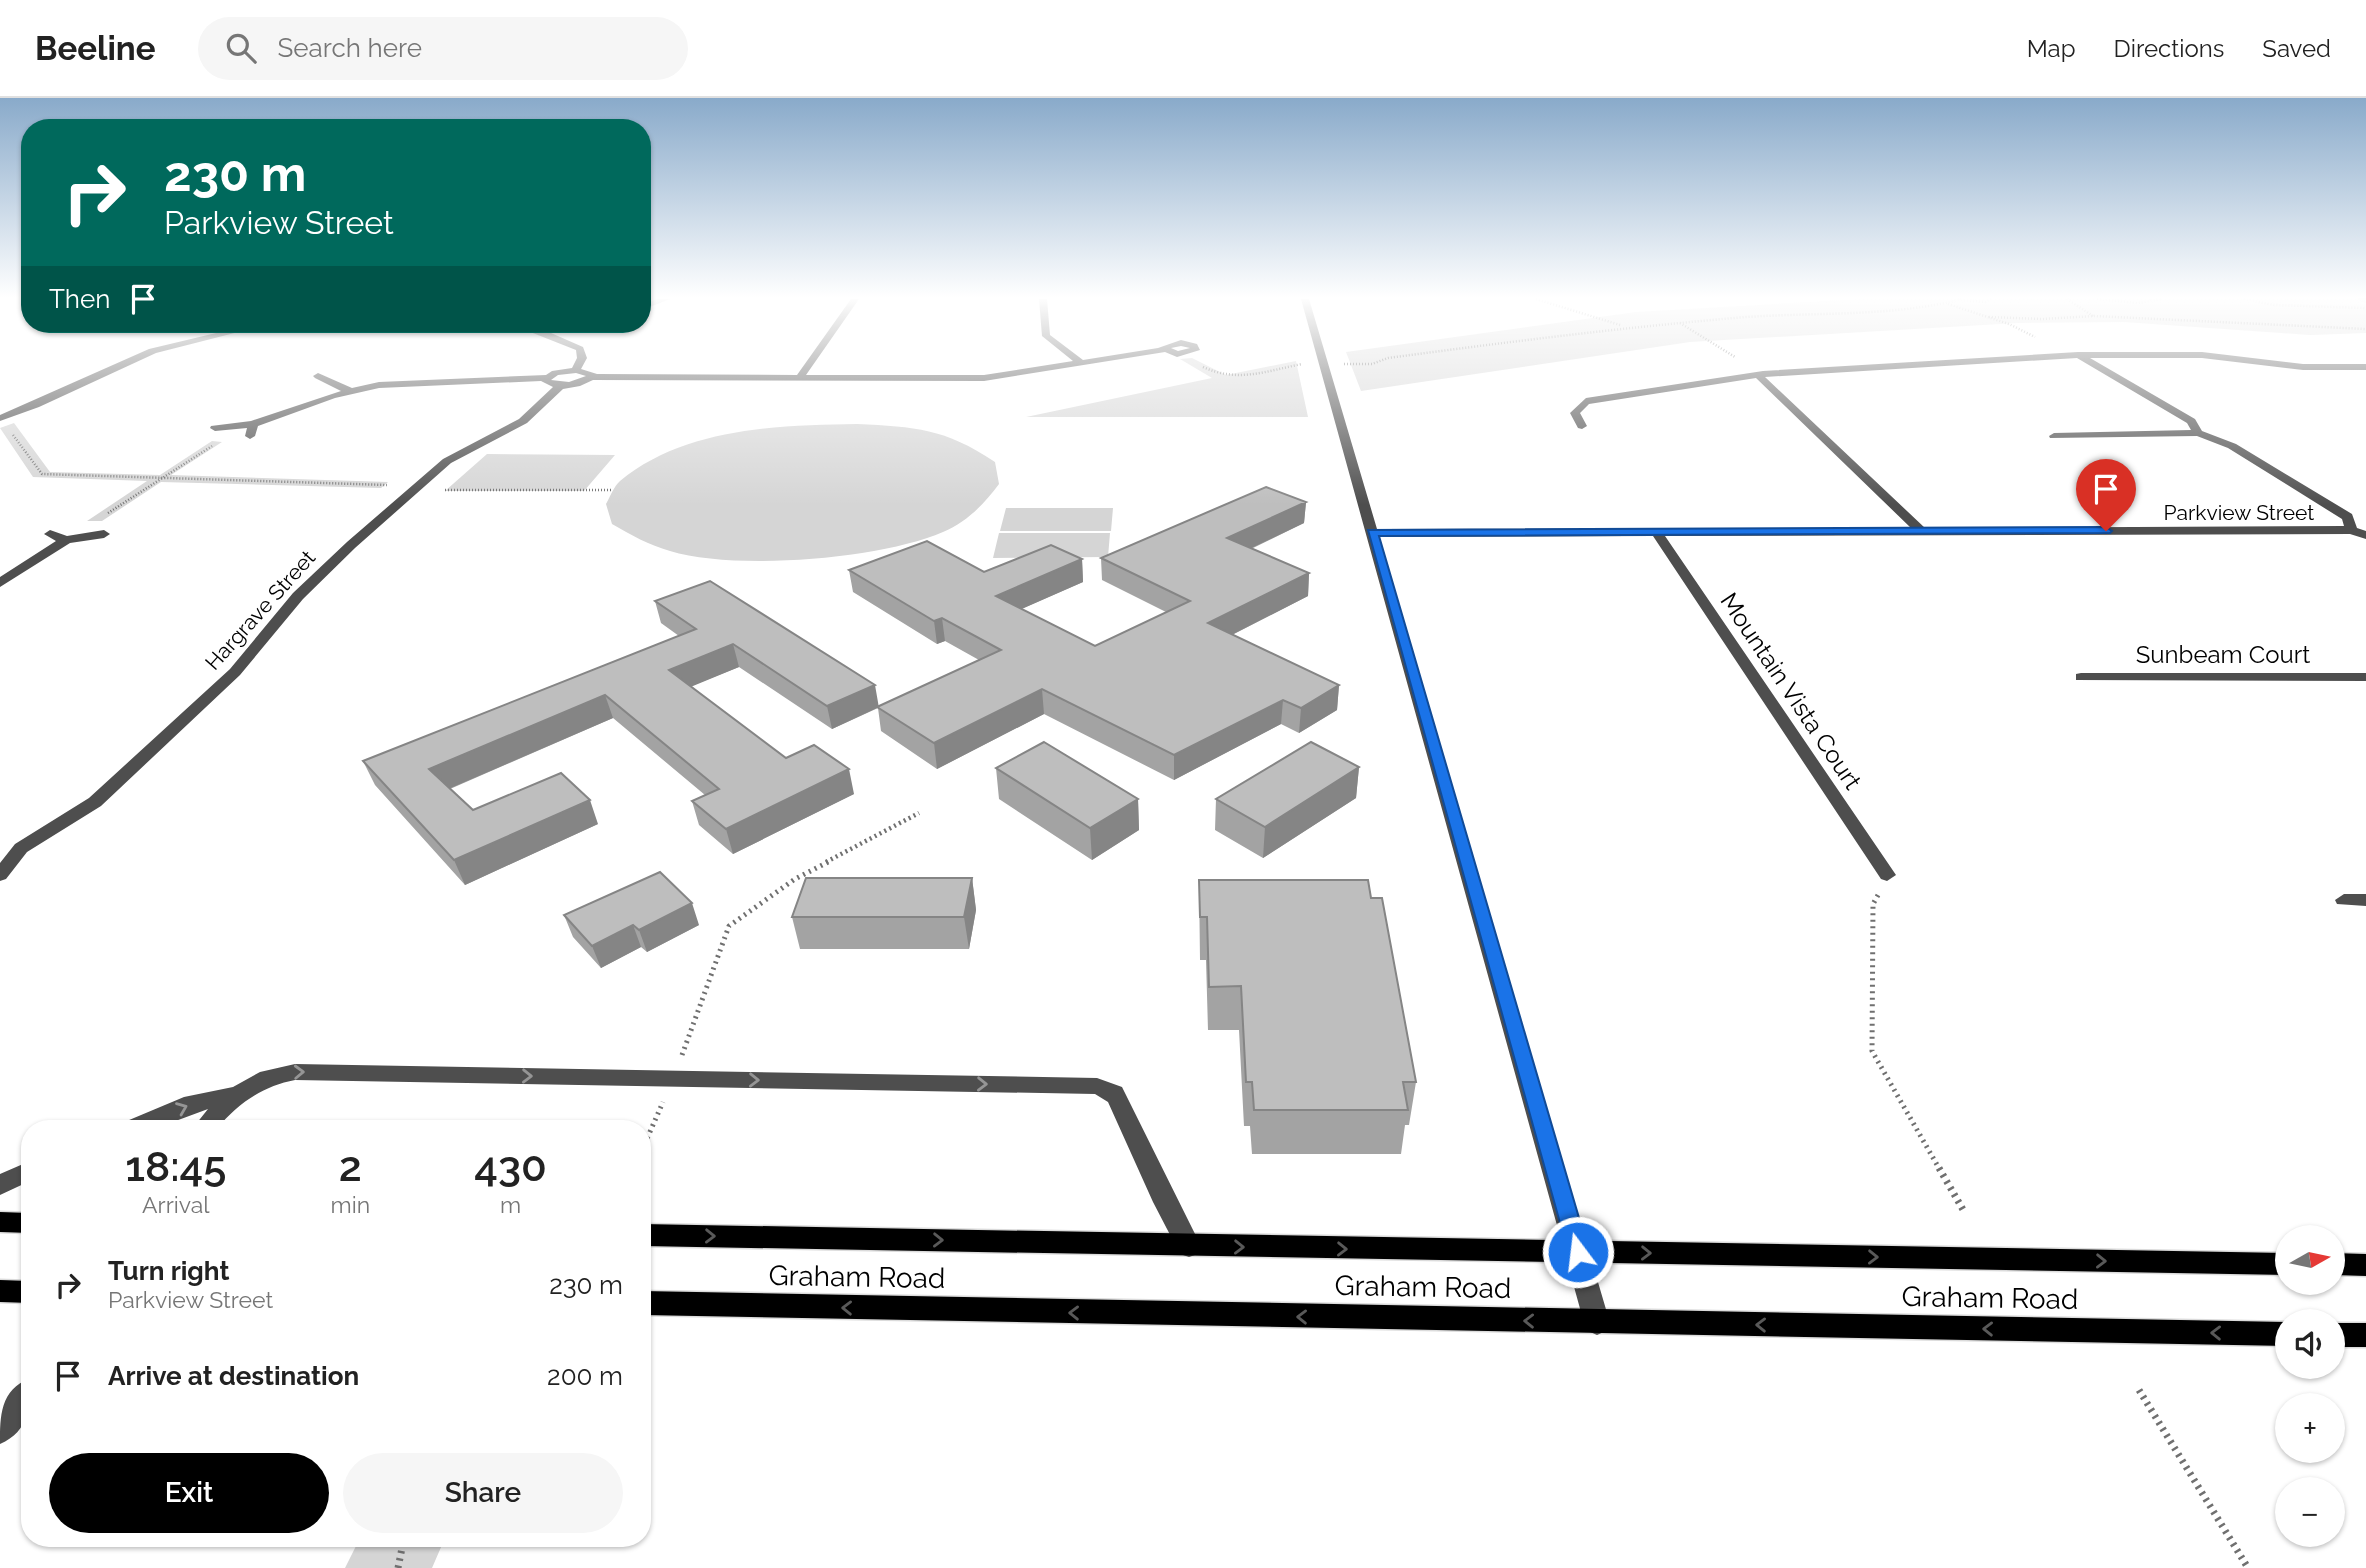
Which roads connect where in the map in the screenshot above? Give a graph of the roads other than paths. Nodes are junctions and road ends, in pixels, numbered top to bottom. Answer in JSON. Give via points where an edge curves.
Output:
{"nodes":[{"id":1,"x":114,"y":368,"type":"edge"},
{"id":2,"x":806,"y":368,"type":"edge"},
{"id":3,"x":1051,"y":368,"type":"edge"},
{"id":4,"x":1325,"y":368,"type":"edge"},
{"id":5,"x":1877,"y":368,"type":"edge"},
{"id":6,"x":2096,"y":368,"type":"edge"},
{"id":7,"x":576,"y":370,"type":"joint"},
{"id":8,"x":1761,"y":375,"type":"junction"},
{"id":9,"x":318,"y":376,"type":"dead end"},
{"id":10,"x":592,"y":377,"type":"junction"},
{"id":11,"x":546,"y":378,"type":"junction"},
{"id":12,"x":799,"y":378,"type":"junction"},
{"id":13,"x":561,"y":385,"type":"junction"},
{"id":14,"x":349,"y":391,"type":"junction"},
{"id":15,"x":0,"y":418,"type":"edge"},
{"id":16,"x":253,"y":424,"type":"junction"},
{"id":17,"x":1583,"y":426,"type":"dead end"},
{"id":18,"x":215,"y":428,"type":"dead end"},
{"id":19,"x":2197,"y":433,"type":"junction"},
{"id":20,"x":250,"y":436,"type":"dead end"},
{"id":21,"x":2054,"y":436,"type":"dead end"},
{"id":22,"x":2351,"y":530,"type":"junction"},
{"id":23,"x":1921,"y":531,"type":"junction"},
{"id":24,"x":1372,"y":533,"type":"junction"},
{"id":25,"x":1657,"y":533,"type":"junction"},
{"id":26,"x":50,"y":534,"type":"dead end"},
{"id":27,"x":104,"y":534,"type":"dead end"},
{"id":28,"x":2366,"y":535,"type":"edge"},
{"id":29,"x":66,"y":540,"type":"junction"},
{"id":30,"x":0,"y":583,"type":"edge"},
{"id":31,"x":2081,"y":677,"type":"dead end"},
{"id":32,"x":2366,"y":677,"type":"edge"},
{"id":33,"x":0,"y":848,"type":"edge"},
{"id":34,"x":21,"y":848,"type":"junction"},
{"id":35,"x":0,"y":875,"type":"edge"},
{"id":36,"x":1887,"y":875,"type":"road end"},
{"id":37,"x":2344,"y":900,"type":"dead end"},
{"id":38,"x":2366,"y":900,"type":"edge"},
{"id":39,"x":236,"y":1095,"type":"junction"},
{"id":40,"x":151,"y":1120,"type":"edge"},
{"id":41,"x":212,"y":1120,"type":"edge"},
{"id":42,"x":21,"y":1174,"type":"edge"},
{"id":43,"x":0,"y":1185,"type":"edge"},
{"id":44,"x":0,"y":1222,"type":"edge"},
{"id":45,"x":21,"y":1223,"type":"edge"},
{"id":46,"x":651,"y":1235,"type":"edge"},
{"id":47,"x":1189,"y":1246,"type":"junction"},
{"id":48,"x":1578,"y":1252,"type":"junction"},
{"id":49,"x":2275,"y":1264,"type":"edge"},
{"id":50,"x":2345,"y":1264,"type":"edge"},
{"id":51,"x":2366,"y":1265,"type":"edge"},
{"id":52,"x":0,"y":1292,"type":"edge"},
{"id":53,"x":21,"y":1292,"type":"edge"},
{"id":54,"x":651,"y":1303,"type":"edge"},
{"id":55,"x":1597,"y":1323,"type":"junction"},
{"id":56,"x":2275,"y":1334,"type":"edge"},
{"id":57,"x":2345,"y":1335,"type":"edge"},
{"id":58,"x":2366,"y":1335,"type":"edge"},
{"id":59,"x":21,"y":1403,"type":"edge"},
{"id":60,"x":0,"y":1430,"type":"edge"}],
"edges":[{"from":1,"to":15,"type":"street"},
{"from":2,"to":12,"type":"street"},
{"from":3,"to":12,"type":"street","via":[[984,378]]},
{"from":4,"to":24,"type":"street"},
{"from":5,"to":8,"type":"street"},
{"from":6,"to":19,"type":"street","via":[[2190,421]]},
{"from":7,"to":10,"type":"street","via":[[589,371]]},
{"from":7,"to":11,"type":"street"},
{"from":8,"to":17,"type":"street","via":[[1586,401],[1575,413]]},
{"from":8,"to":23,"type":"street"},
{"from":9,"to":14,"type":"street"},
{"from":10,"to":12,"type":"street"},
{"from":10,"to":13,"type":"street"},
{"from":11,"to":13,"type":"street","via":[[549,384]]},
{"from":11,"to":14,"type":"street","via":[[394,383]]},
{"from":13,"to":34,"type":"street","name":"Hargrave Street","via":[[523,421],[447,461],[298,596],[235,672],[116,784],[86,809]]},
{"from":14,"to":16,"type":"street"},
{"from":16,"to":18,"type":"street"},
{"from":16,"to":20,"type":"street"},
{"from":19,"to":21,"type":"street"},
{"from":19,"to":22,"type":"street","via":[[2232,446],[2348,517]]},
{"from":22,"to":23,"type":"street","name":"Parkview Street"},
{"from":22,"to":28,"type":"street"},
{"from":23,"to":25,"type":"street","name":"Parkview Street"},
{"from":24,"to":25,"type":"street","name":"Parkview Street"},
{"from":24,"to":48,"type":"street"},
{"from":25,"to":36,"type":"street","name":"Mountain Vista Court"},
{"from":26,"to":29,"type":"street"},
{"from":27,"to":29,"type":"street"},
{"from":29,"to":30,"type":"street"},
{"from":31,"to":32,"type":"street","name":"Sunbeam Court"},
{"from":33,"to":34,"type":"street"},
{"from":34,"to":35,"type":"street","name":"Hargrave Street"},
{"from":37,"to":38,"type":"street"},
{"from":40,"to":39,"type":"street","one_way":true,"via":[[192,1103]]},
{"from":39,"to":41,"type":"street"},
{"from":39,"to":47,"type":"street","one_way":true,"via":[[267,1077],[296,1072],[1107,1089],[1118,1100]]},
{"from":42,"to":43,"type":"street"},
{"from":44,"to":45,"type":"main road"},
{"from":46,"to":47,"type":"main road","name":"Graham Road","one_way":true},
{"from":47,"to":48,"type":"main road","name":"Graham Road","one_way":true},
{"from":48,"to":49,"type":"main road","name":"Graham Road","one_way":true},
{"from":48,"to":55,"type":"street"},
{"from":50,"to":51,"type":"main road"},
{"from":52,"to":53,"type":"main road"},
{"from":55,"to":54,"type":"main road","name":"Graham Road","one_way":true},
{"from":56,"to":55,"type":"main road","name":"Graham Road","one_way":true},
{"from":57,"to":58,"type":"main road"},
{"from":59,"to":60,"type":"street"}]}
